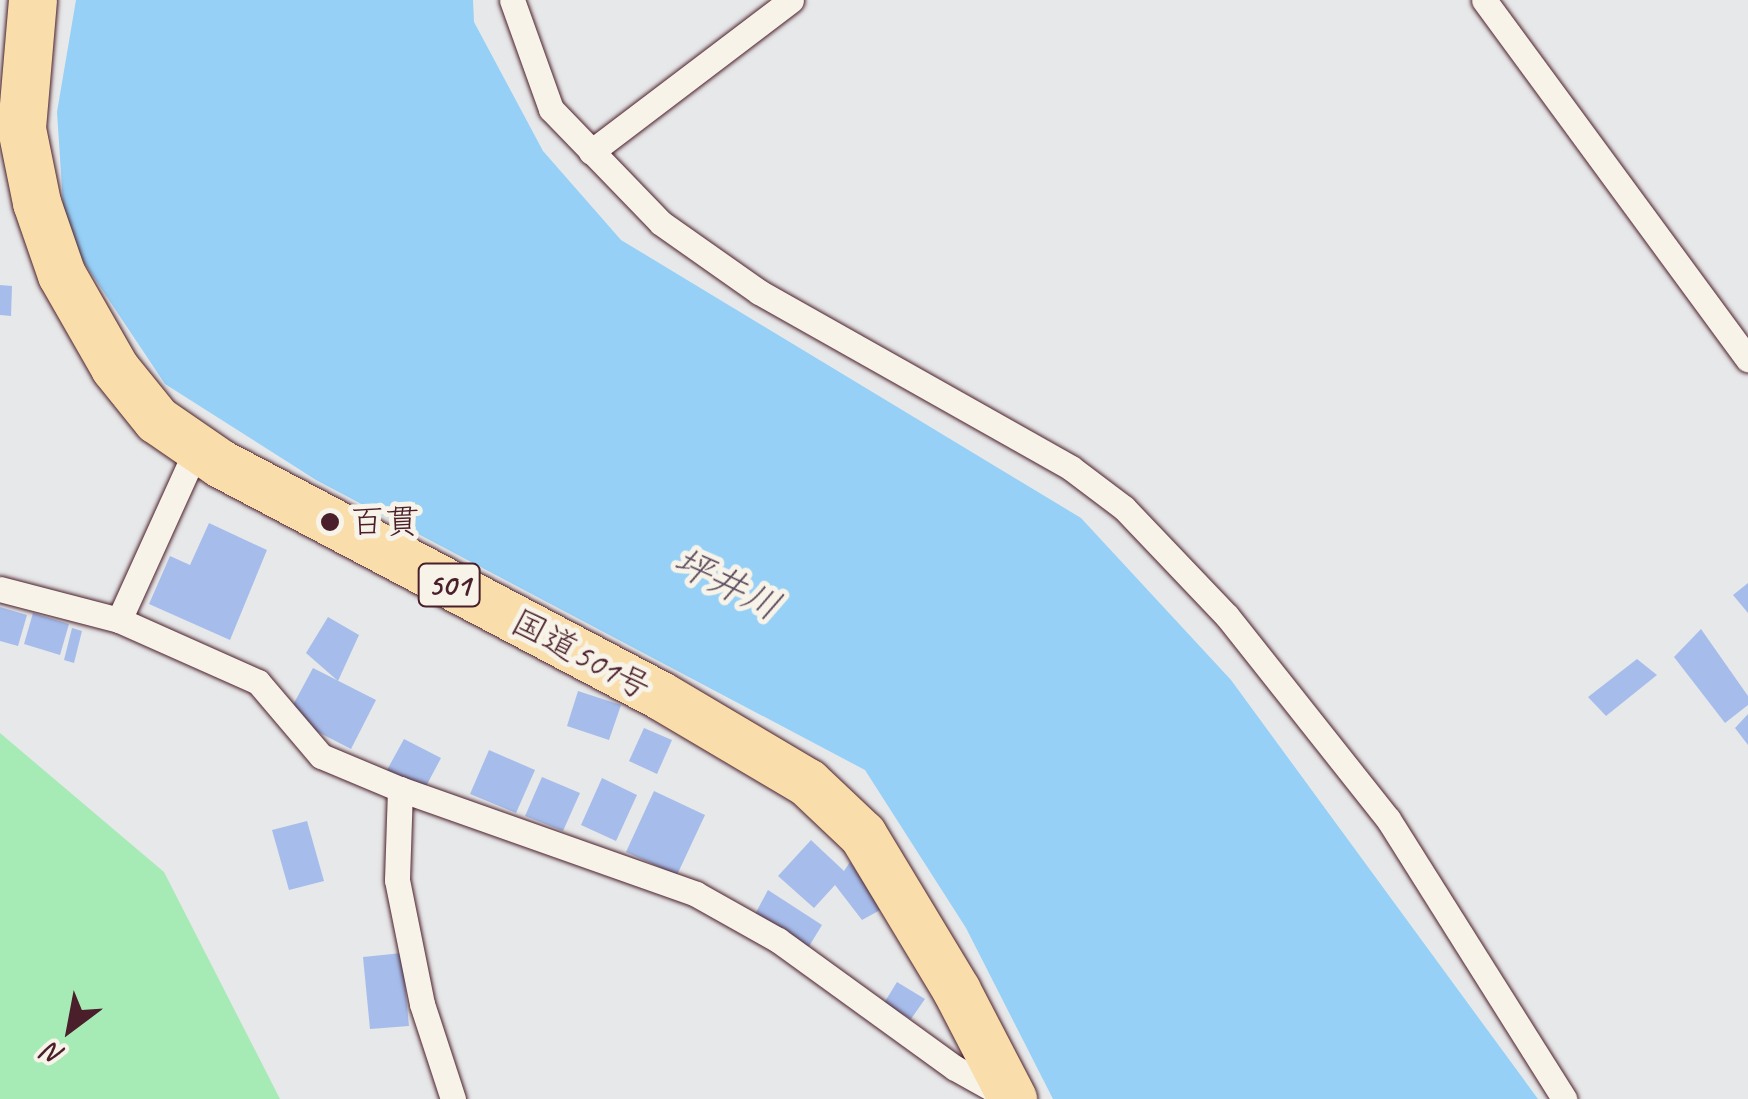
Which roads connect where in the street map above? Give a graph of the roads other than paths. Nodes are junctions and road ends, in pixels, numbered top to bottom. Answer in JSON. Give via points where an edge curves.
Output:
{"nodes":[{"id":1,"x":33,"y":0,"type":"edge"},
{"id":2,"x":512,"y":0,"type":"edge"},
{"id":3,"x":791,"y":0,"type":"edge"},
{"id":4,"x":1484,"y":0,"type":"edge"},
{"id":5,"x":591,"y":152,"type":"junction"},
{"id":6,"x":1748,"y":360,"type":"edge"},
{"id":7,"x":197,"y":448,"type":"junction"},
{"id":8,"x":0,"y":589,"type":"edge"},
{"id":9,"x":118,"y":620,"type":"junction"},
{"id":10,"x":400,"y":789,"type":"junction"},
{"id":11,"x":454,"y":1099,"type":"edge"},
{"id":12,"x":1012,"y":1099,"type":"edge"},
{"id":13,"x":1564,"y":1099,"type":"edge"}],
"edges":[{"from":1,"to":7,"type":"highway","name":"国道501号","number":"501","via":[[22,129],[37,203],[62,275],[115,368],[157,420]]},
{"from":2,"to":5,"type":"street","via":[[552,109]]},
{"from":3,"to":5,"type":"street"},
{"from":4,"to":6,"type":"street"},
{"from":5,"to":13,"type":"street","via":[[661,223],[759,292],[1005,428],[1124,508],[1227,616],[1388,819]]},
{"from":7,"to":9,"type":"street"},
{"from":7,"to":12,"type":"highway","name":"国道501号","number":"501","via":[[661,696],[808,783],[864,835]]},
{"from":8,"to":9,"type":"street"},
{"from":9,"to":10,"type":"street","via":[[258,682],[320,756]]},
{"from":10,"to":11,"type":"street","via":[[398,880],[422,1004]]},
{"from":10,"to":12,"type":"street","via":[[696,894],[778,940],[955,1068]]}]}
